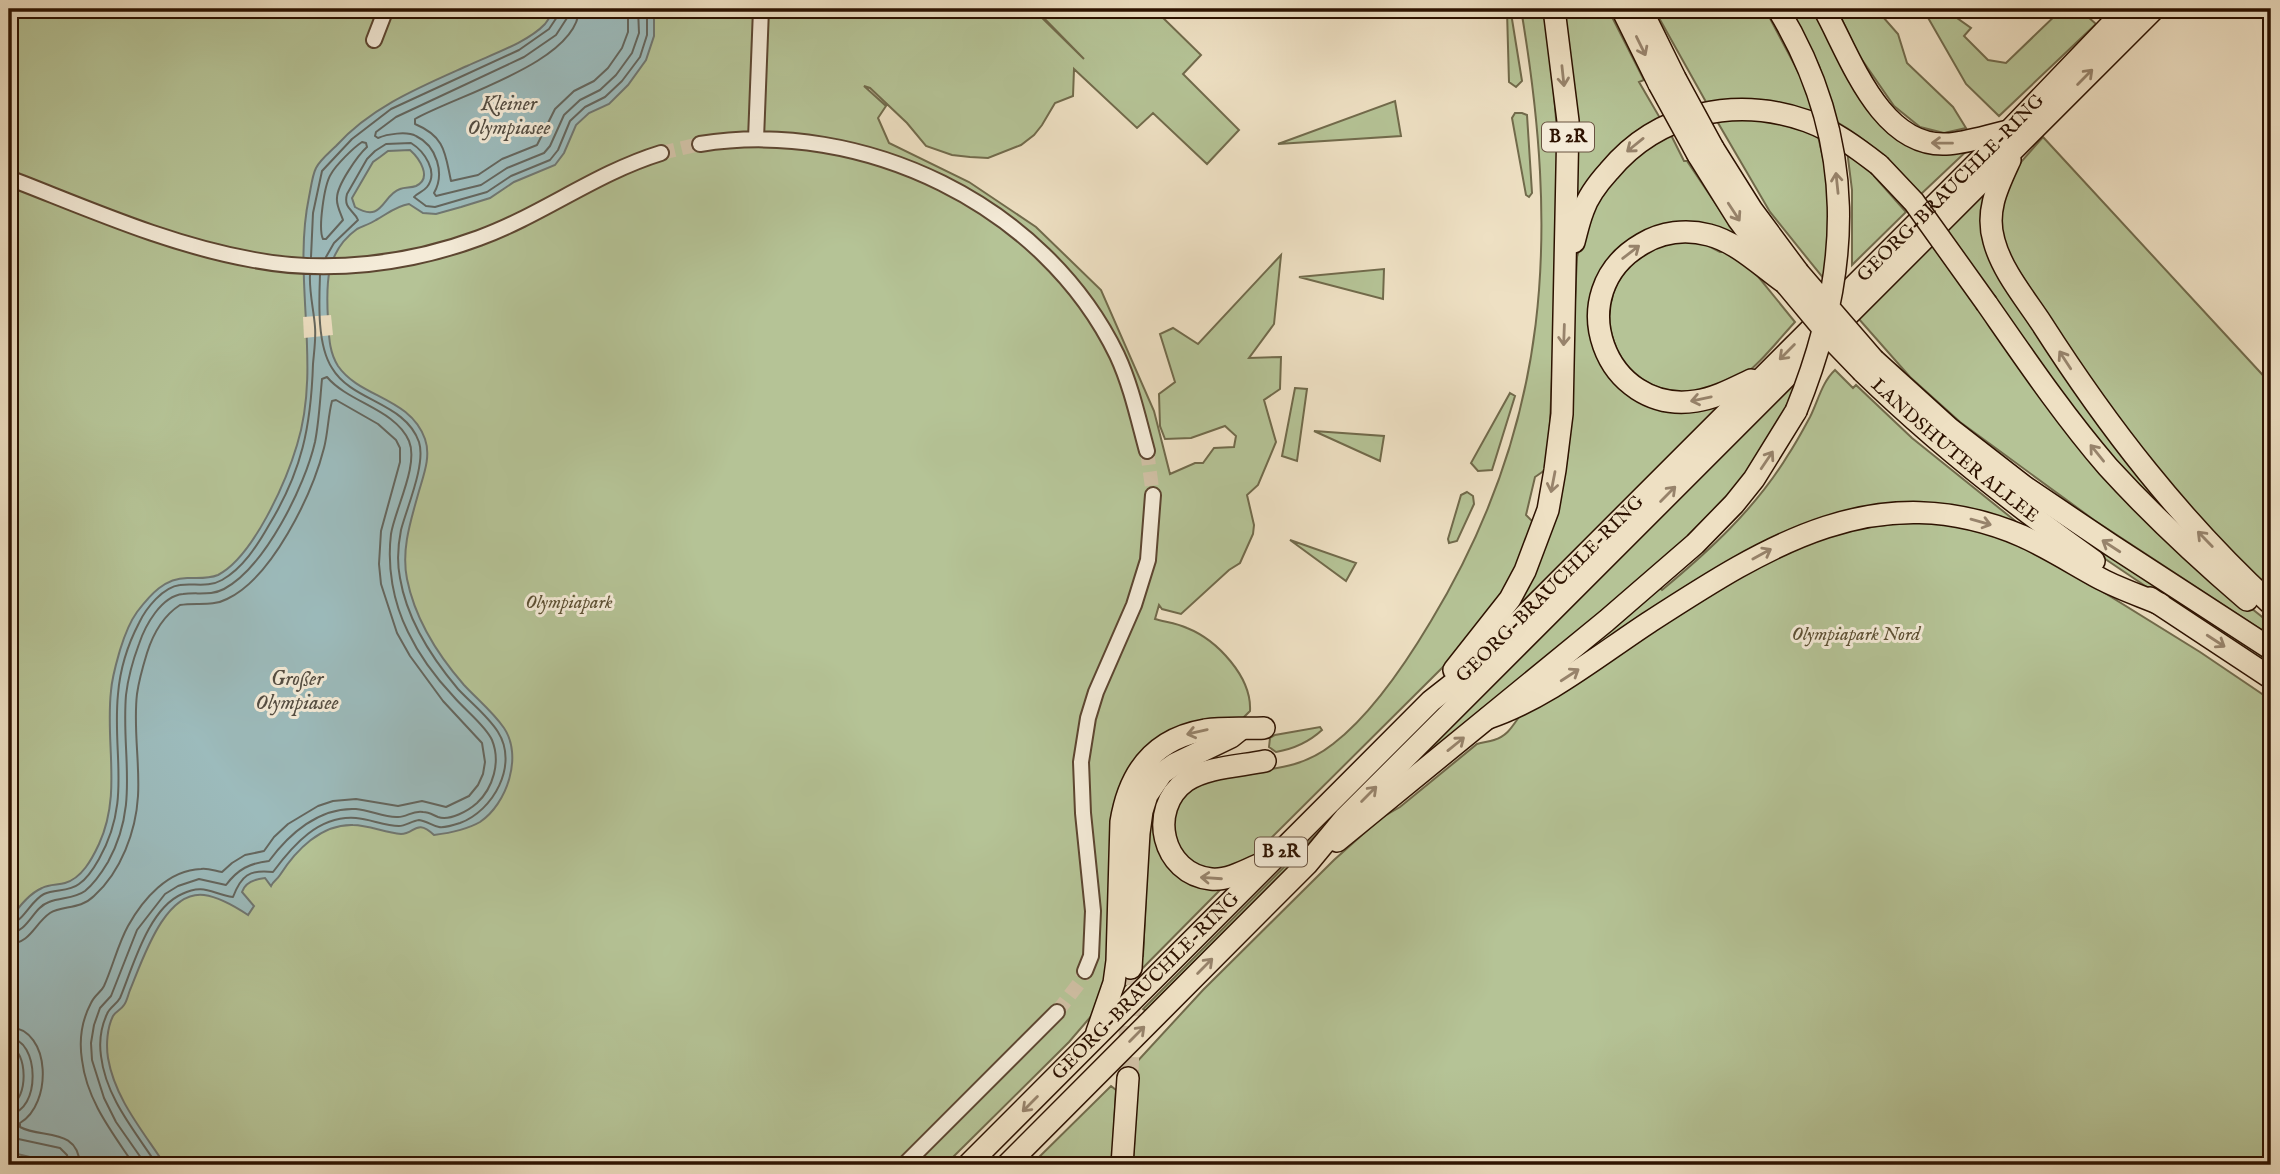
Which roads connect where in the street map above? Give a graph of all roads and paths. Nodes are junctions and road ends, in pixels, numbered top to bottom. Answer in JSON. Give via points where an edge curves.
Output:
{"nodes":[{"id":1,"x":386,"y":9,"type":"edge"},
{"id":2,"x":761,"y":9,"type":"edge"},
{"id":3,"x":1554,"y":9,"type":"edge"},
{"id":4,"x":1622,"y":9,"type":"edge"},
{"id":5,"x":1640,"y":9,"type":"edge"},
{"id":6,"x":1777,"y":9,"type":"edge"},
{"id":7,"x":1824,"y":9,"type":"edge"},
{"id":8,"x":2126,"y":9,"type":"edge"},
{"id":9,"x":2154,"y":9,"type":"edge"},
{"id":10,"x":374,"y":40,"type":"dead end"},
{"id":11,"x":1667,"y":81,"type":"junction"},
{"id":12,"x":2014,"y":136,"type":"junction"},
{"id":13,"x":756,"y":139,"type":"junction"},
{"id":14,"x":700,"y":144,"type":"tunnel mouth"},
{"id":15,"x":661,"y":153,"type":"tunnel mouth"},
{"id":16,"x":9,"y":177,"type":"edge"},
{"id":17,"x":1566,"y":267,"type":"junction"},
{"id":18,"x":1791,"y":278,"type":"junction"},
{"id":19,"x":1868,"y":366,"type":"junction"},
{"id":20,"x":1764,"y":374,"type":"junction"},
{"id":21,"x":1147,"y":451,"type":"tunnel mouth"},
{"id":22,"x":1153,"y":495,"type":"tunnel mouth"},
{"id":23,"x":2160,"y":604,"type":"junction"},
{"id":24,"x":2271,"y":604,"type":"edge"},
{"id":25,"x":2271,"y":617,"type":"edge"},
{"id":26,"x":2271,"y":649,"type":"edge"},
{"id":27,"x":2271,"y":678,"type":"edge"},
{"id":28,"x":1431,"y":701,"type":"junction"},
{"id":29,"x":1488,"y":718,"type":"junction"},
{"id":30,"x":1264,"y":728,"type":"dead end"},
{"id":31,"x":1241,"y":729,"type":"junction"},
{"id":32,"x":1192,"y":756,"type":"junction"},
{"id":33,"x":1275,"y":858,"type":"junction"},
{"id":34,"x":1307,"y":864,"type":"junction"},
{"id":35,"x":1131,"y":968,"type":"tunnel mouth"},
{"id":36,"x":1085,"y":971,"type":"tunnel mouth"},
{"id":37,"x":1057,"y":1012,"type":"tunnel mouth"},
{"id":38,"x":1095,"y":1038,"type":"junction"},
{"id":39,"x":1128,"y":1078,"type":"tunnel mouth"},
{"id":40,"x":904,"y":1165,"type":"edge"},
{"id":41,"x":968,"y":1165,"type":"edge"},
{"id":42,"x":1007,"y":1165,"type":"edge"},
{"id":43,"x":1122,"y":1165,"type":"edge"}],
"edges":[{"from":1,"to":10,"type":"street"},
{"from":2,"to":13,"type":"street"},
{"from":3,"to":17,"type":"highway","number":"B 2R","one_way":true,"via":[[1568,121]]},
{"from":4,"to":11,"type":"highway","name":"LANDSHUTER ALLEE","one_way":true},
{"from":5,"to":11,"type":"highway","name":"LANDSHUTER ALLEE"},
{"from":29,"to":6,"type":"highway","number":"B 2R","one_way":true,"bridge":true,"via":[[1654,581],[1734,505],[1796,411],[1813,370],[1839,251],[1840,207],[1836,167],[1812,73]]},
{"from":12,"to":7,"type":"highway","one_way":true,"via":[[1945,144],[1904,133],[1867,91]]},
{"from":8,"to":12,"type":"highway","name":"GEORG-BRAUCHLE-RING"},
{"from":12,"to":9,"type":"highway","name":"GEORG-BRAUCHLE-RING","one_way":true},
{"from":11,"to":18,"type":"highway","name":"LANDSHUTER ALLEE","bridge":true,"via":[[1738,219]]},
{"from":12,"to":20,"type":"highway","name":"GEORG-BRAUCHLE-RING","one_way":true},
{"from":24,"to":12,"type":"highway","one_way":true,"via":[[2189,522],[2119,438],[2005,266],[1993,241],[1990,211]]},
{"from":34,"to":12,"type":"highway","name":"GEORG-BRAUCHLE-RING","one_way":true,"via":[[1345,818]]},
{"from":13,"to":14,"type":"street"},
{"from":13,"to":21,"type":"street","via":[[870,155],[939,181],[1018,232],[1070,284],[1117,355]]},
{"from":15,"to":16,"type":"street","via":[[612,172],[477,239],[409,258],[349,265],[256,261],[211,251]]},
{"from":25,"to":17,"type":"highway","one_way":true,"bridge":true,"via":[[2193,551],[2108,466],[1914,202],[1880,165],[1850,143],[1808,122],[1741,108],[1685,118],[1640,140],[1599,182],[1583,209]]},
{"from":17,"to":28,"type":"highway","number":"B 2R","one_way":true,"via":[[1562,414],[1548,510],[1510,599]]},
{"from":18,"to":19,"type":"highway","name":"LANDSHUTER ALLEE","bridge":true,"via":[[1836,344]]},
{"from":20,"to":18,"type":"highway","one_way":true,"via":[[1697,401],[1676,402],[1642,392],[1626,380],[1604,348],[1597,319],[1602,288],[1622,259],[1651,239],[1682,232],[1725,241]]},
{"from":19,"to":23,"type":"highway","name":"LANDSHUTER ALLEE","via":[[1933,438],[2013,503]]},
{"from":26,"to":19,"type":"highway","name":"LANDSHUTER ALLEE","one_way":true,"via":[[2025,486]]},
{"from":20,"to":28,"type":"highway","name":"GEORG-BRAUCHLE-RING","via":[[1468,673]]},
{"from":22,"to":36,"type":"street","via":[[1148,560],[1135,605],[1096,692],[1081,762],[1093,911]]},
{"from":23,"to":27,"type":"highway","name":"LANDSHUTER ALLEE","one_way":true},
{"from":29,"to":23,"type":"highway","one_way":true,"via":[[1516,709],[1772,548],[1825,526],[1872,515],[1944,514],[1991,525]]},
{"from":28,"to":33,"type":"highway","name":"GEORG-BRAUCHLE-RING","number":"B 2R"},
{"from":34,"to":29,"type":"highway","number":"B 2R","one_way":true},
{"from":30,"to":31,"type":"highway"},
{"from":31,"to":32,"type":"highway"},
{"from":31,"to":38,"type":"highway","one_way":true,"via":[[1191,733],[1165,744],[1145,762],[1129,789],[1121,822],[1114,983]]},
{"from":33,"to":32,"type":"highway","one_way":true,"via":[[1220,880],[1202,878],[1175,860],[1163,832],[1171,796],[1187,780],[1207,772],[1265,761]]},
{"from":32,"to":35,"type":"highway","via":[[1162,773],[1142,811]]},
{"from":33,"to":38,"type":"highway","name":"GEORG-BRAUCHLE-RING","number":"B 2R"},
{"from":42,"to":34,"type":"highway","name":"GEORG-BRAUCHLE-RING","number":"B 2R","one_way":true},
{"from":37,"to":40,"type":"street"},
{"from":38,"to":41,"type":"highway","name":"GEORG-BRAUCHLE-RING","number":"B 2R","one_way":true},
{"from":39,"to":43,"type":"highway"}]}
